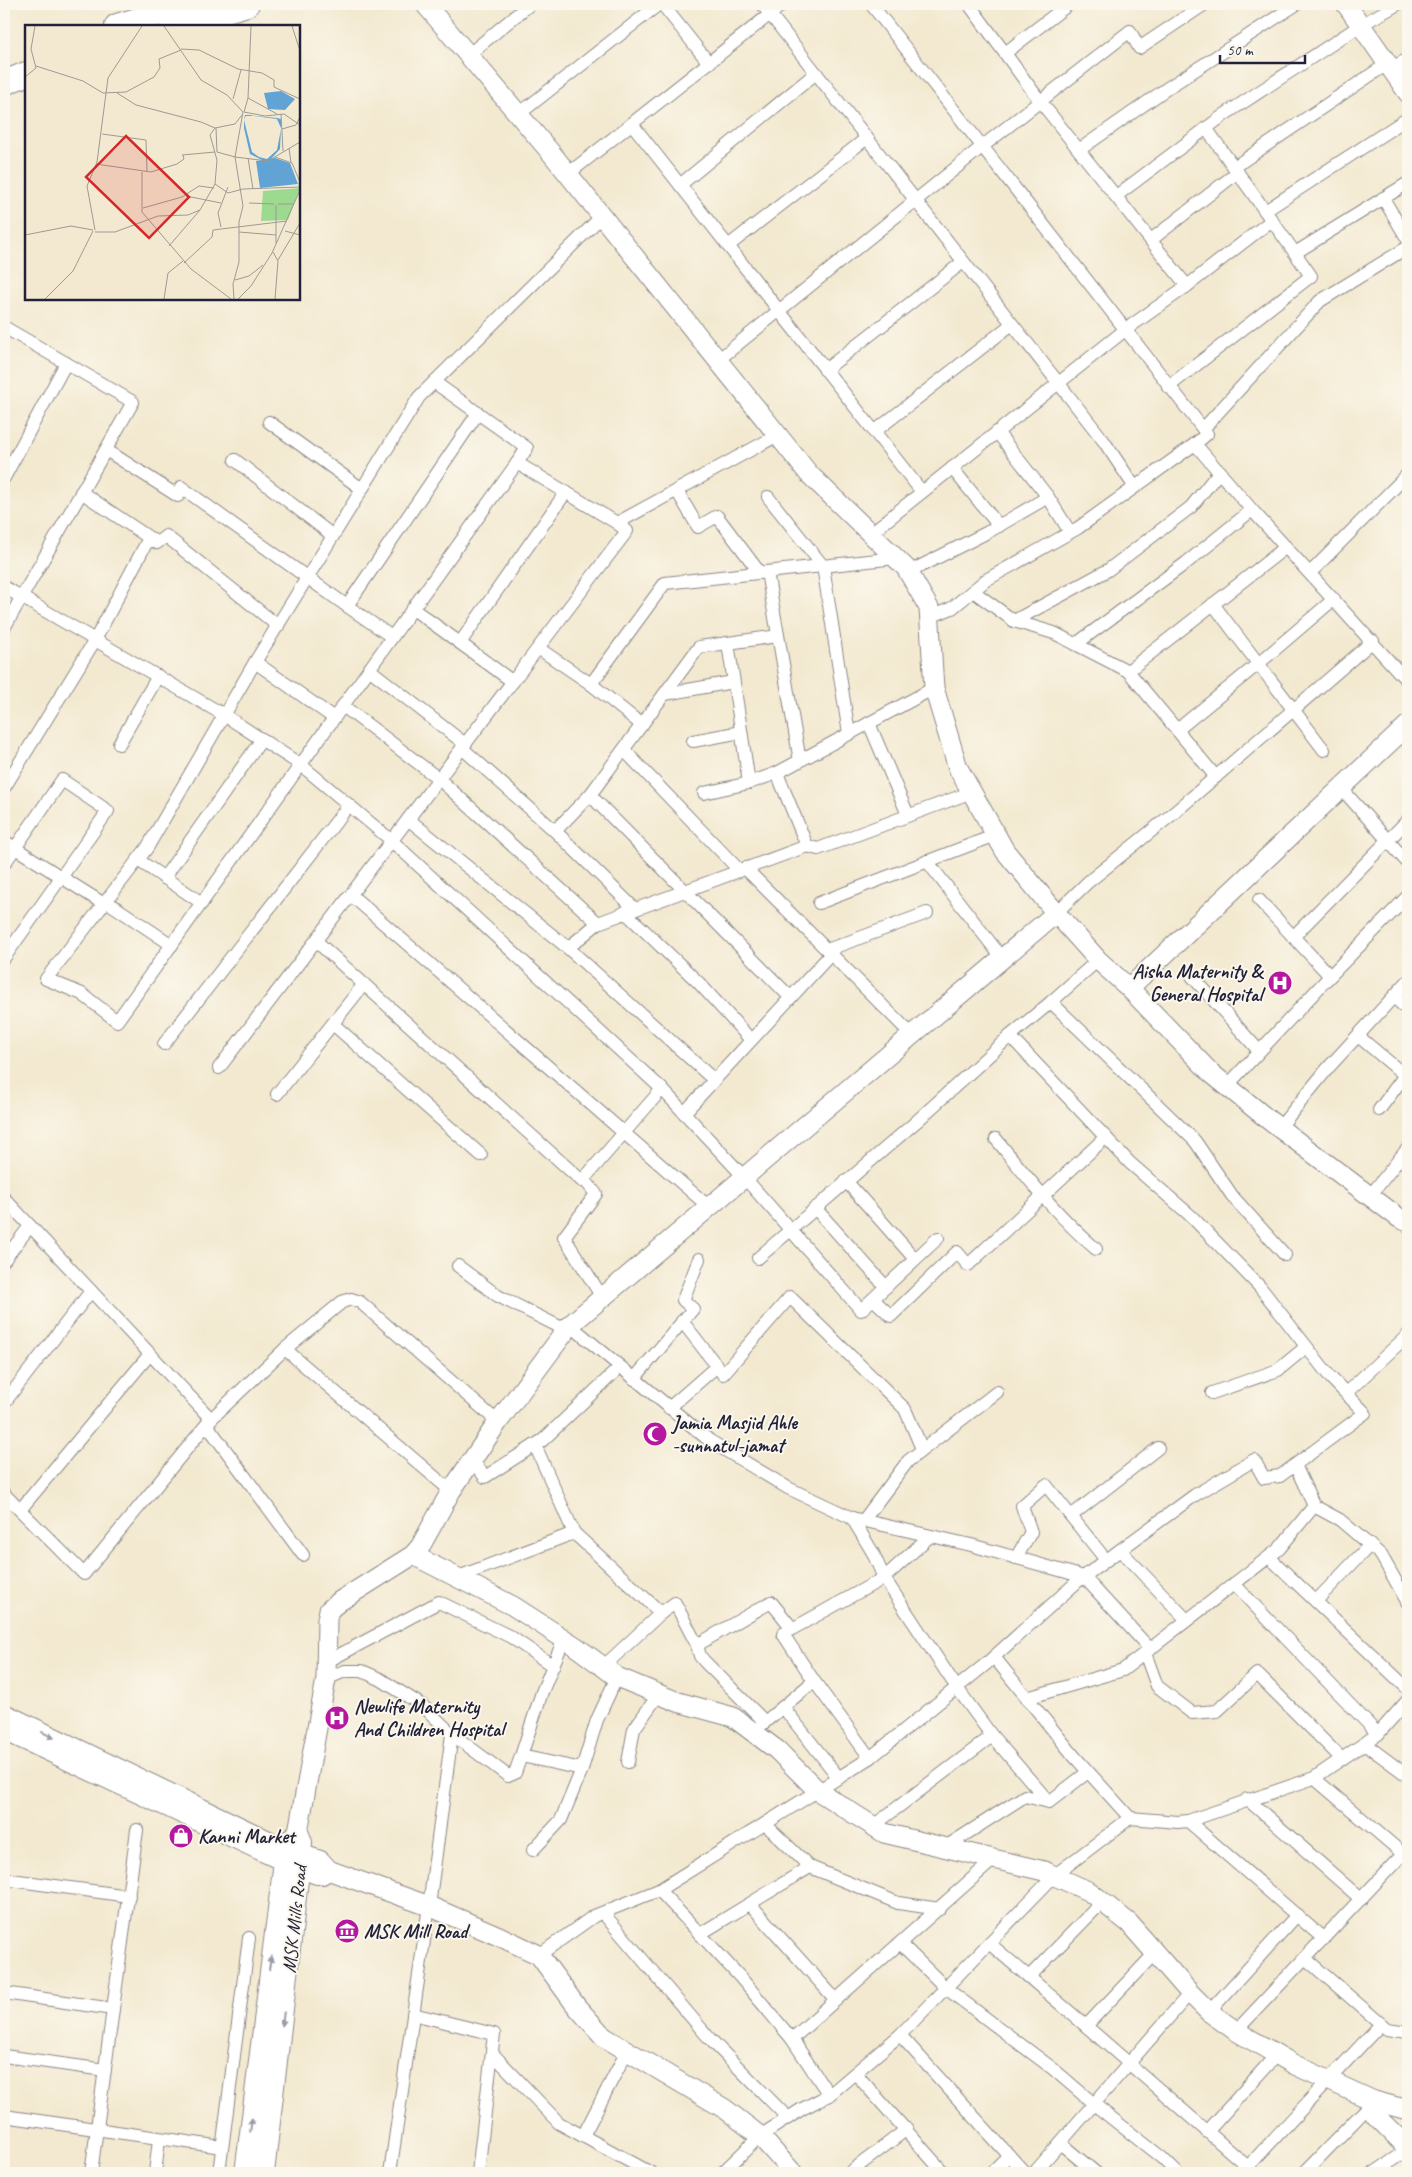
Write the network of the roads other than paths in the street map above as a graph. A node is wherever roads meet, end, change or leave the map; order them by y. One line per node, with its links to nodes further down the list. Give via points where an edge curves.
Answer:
1 (192, 4): 15 (highway)
2 (247, 4): 16 (highway)
3 (426, 4): 19 (street)
4 (530, 4): 19 (street)
5 (660, 4): 22 (street); 30 (street)
6 (783, 4): 14 (street)
7 (871, 4): 35 (street)
8 (1069, 4): 18 (street)
9 (1205, 4): 29 (street, via 1139,48 1130,31)
10 (1297, 4): 36 (street)
11 (1346, 4): 17 (street)
12 (1398, 4): 17 (street)
13 (972, 5): 18 (street)
14 (766, 9): 22 (street); 25 (street)
15 (120, 25)
16 (175, 25)
17 (1361, 25): 24 (street); 33 (street)
18 (1005, 53): 29 (street)
19 (468, 54): 30 (street)
20 (25, 56): 23 (highway)
21 (1408, 59): 24 (street)
22 (709, 62): 32 (street)
23 (4, 65)
24 (1389, 67): 28 (street); 37 (street)
25 (816, 73): 34 (street); 40 (street)
26 (25, 74): 27 (highway)
27 (4, 83)
28 (1408, 93)
29 (1040, 101): 35 (street); 36 (street)
30 (519, 114): 38 (street)
31 (1408, 118): 44 (street)
32 (632, 124): 38 (street); 40 (street)
33 (1206, 128): 37 (street); 41 (street)
34 (867, 138): 43 (street); 48 (street)
35 (983, 146): 43 (street); 56 (street)
36 (1080, 150): 41 (street)
37 (1236, 170): 44 (street); 46 (street)
38 (568, 174): 45 (street)
39 (1408, 182): 42 (street)
40 (680, 185): 48 (street)
41 (1116, 196): 46 (street)
42 (1383, 198): 47 (street); 50 (street)
43 (916, 201): 51 (street); 53 (street)
44 (1268, 215): 50 (street); 52 (street)
45 (602, 216): 57 (street); 60 (street)
46 (1151, 240): 52 (street)
47 (1408, 240)
48 (728, 246): 53 (street)
49 (1408, 247): 65 (street, via 1320,301)
50 (1295, 253): 62 (street, via 1311,276)
51 (963, 262): 54 (street); 59 (street)
52 (1186, 286): 56 (street)
53 (778, 310): 57 (street); 59 (street)
54 (1012, 324): 61 (street); 66 (street)
55 (4, 327): 58 (street)
56 (1125, 330): 61 (street); 62 (street)
57 (718, 360): 68 (street)
58 (66, 363): 70 (street, via 133,402); 76 (street)
59 (825, 370): 66 (street)
60 (434, 382): 63 (street); 78 (street, via 419,397)
61 (1058, 383): 67 (street); 77 (street)
62 (1168, 386): 65 (street)
63 (478, 413): 72 (street, via 527,448); 104 (street)
64 (269, 422): 78 (street)
65 (1202, 429): 69 (street, via 1207,434)
66 (874, 432): 82 (street)
67 (997, 432): 73 (street); 83 (street)
68 (778, 436): 79 (street); 89 (street, via 809,474)
69 (1195, 444): 74 (street); 77 (street)
70 (106, 450): 80 (street); 98 (street, via 178,496 181,487)
71 (235, 460): 90 (street)
72 (517, 462): 81 (street); 105 (street)
73 (952, 468): 82 (street); 87 (street)
74 (1220, 472): 85 (street); 107 (street, via 1192,507 1108,570)
75 (1408, 474): 97 (street)
76 (4, 478)
77 (1134, 486): 88 (street)
78 (362, 489): 90 (street)
79 (677, 491): 86 (street); 95 (street, via 698,527 717,516)
80 (82, 492): 91 (street); 101 (street)
81 (566, 492): 86 (street); 114 (street)
82 (922, 492): 89 (street)
83 (1048, 497): 87 (street); 88 (street)
84 (768, 498): 94 (street)
85 (1252, 510): 92 (street); 116 (street)
86 (617, 524): 117 (street, via 627,531)
87 (999, 526): 96 (street)
88 (1070, 532): 100 (street)
89 (871, 533): 93 (street)
90 (333, 536): 98 (street)
91 (149, 538): 108 (street, via 157,543 166,536); 112 (street)
92 (1286, 547): 97 (street); 103 (street)
93 (896, 558): 94 (street); 96 (street)
94 (823, 566): 95 (street); 138 (street)
95 (763, 572): 110 (street); 126 (street, via 665,583)
96 (909, 572): 106 (street, via 929,608)
97 (1310, 573): 102 (street)
98 (308, 578): 104 (street); 108 (street)
99 (4, 587): 101 (street)
100 (972, 591): 106 (street, via 952,608); 107 (street)
101 (21, 598): 109 (street); 112 (street)
102 (1334, 599): 113 (street); 119 (street)
103 (1213, 604): 119 (street); 121 (street)
104 (347, 606): 111 (street)
105 (412, 609): 111 (street); 114 (street)
106 (930, 617): 127 (street)
107 (1014, 621): 116 (street, via 1054,633)
108 (278, 626): 118 (street)
109 (4, 628)
110 (778, 636): 115 (street); 145 (street)
111 (392, 637): 120 (street)
112 (95, 640): 122 (street); 151 (street)
113 (1373, 641): 125 (street); 130 (street)
114 (460, 643): 123 (street)
115 (728, 643): 124 (street); 128 (street, via 700,647)
116 (1076, 644): 121 (street)
117 (538, 648): 123 (street); 126 (street)
118 (256, 662): 131 (street); 132 (street)
119 (1258, 664): 130 (street); 136 (street)
120 (370, 669): 129 (street); 142 (street)
121 (1128, 671): 136 (street)
122 (158, 676): 131 (street); 141 (street)
123 (513, 682): 142 (street)
124 (734, 682): 128 (street); 137 (street)
125 (1408, 682)
126 (591, 684): 134 (street)
127 (934, 688): 133 (street); 153 (street, via 958,768)
128 (665, 694): 134 (street)
129 (343, 706): 132 (street); 149 (street)
130 (1293, 710): 144 (street); 148 (street)
131 (224, 715): 139 (street); 166 (street)
132 (334, 718): 146 (street)
133 (869, 723): 138 (street); 157 (street)
134 (642, 725): 143 (street)
135 (1408, 725): 152 (street)
136 (1178, 730): 148 (street)
137 (741, 732): 140 (street); 150 (street)
138 (849, 734): 145 (street)
139 (262, 739): 146 (street); 172 (street)
140 (693, 741)
141 (119, 744)
142 (464, 746): 149 (street); 160 (street)
143 (624, 750): 155 (street); 170 (street)
144 (1324, 750)
145 (800, 761): 147 (street)
146 (301, 765): 156 (street); 178 (street)
147 (777, 773): 150 (street); 165 (street)
148 (1216, 777): 182 (street, via 1088,882)
149 (439, 779): 158 (street); 183 (street)
150 (748, 783): 154 (street)
151 (4, 788)
152 (1342, 788): 162 (street); 196 (street)
153 (972, 792): 157 (street); 161 (street)
154 (704, 793)
155 (590, 795): 160 (street); 173 (street)
156 (349, 805): 163 (street); 206 (street)
157 (908, 815): 165 (street, via 818,849)
158 (408, 819): 163 (street); 187 (street)
159 (1408, 820): 162 (street)
160 (555, 831): 180 (street)
161 (996, 835): 167 (street); 182 (street)
162 (1387, 840): 168 (street); 184 (street)
163 (392, 841): 174 (street); 212 (street)
164 (9, 844): 169 (street); 171 (street); 171 (street, via 62,780 108,811)
165 (807, 846): 170 (street)
166 (138, 860): 172 (street); 177 (street)
167 (927, 861): 179 (street); 190 (street)
168 (1408, 862)
169 (4, 864)
170 (742, 869): 173 (street); 188 (street)
171 (61, 877): 177 (street); 189 (street)
172 (164, 878): 178 (street)
173 (683, 891): 180 (street); 197 (street)
174 (351, 895): 185 (street); 217 (street)
175 (1408, 896): 193 (street)
176 (1259, 900): 184 (street)
177 (105, 902): 186 (street); 186 (street, via 46,979 82,994 117,1021)
178 (202, 903): 186 (street)
179 (819, 903)
180 (630, 910): 183 (street); 205 (street)
181 (927, 912): 188 (street)
182 (1056, 914): 190 (street); 191 (street)
183 (598, 923): 187 (street)
184 (1293, 937): 193 (street)
185 (316, 941): 195 (street); 208 (street)
186 (172, 945)
187 (568, 948): 210 (street)
188 (829, 952): 197 (street); 202 (street)
189 (4, 958)
190 (1002, 958): 202 (street)
191 (1098, 960): 196 (street); 199 (street)
192 (1192, 976): 207 (street)
193 (1330, 976): 207 (street)
194 (1408, 981): 198 (street)
195 (364, 984): 201 (street); 223 (street, via 582,1181)
196 (1129, 988): 211 (street)
197 (790, 997): 205 (street)
198 (1394, 997): 200 (street); 204 (street)
199 (1051, 1002): 203 (street); 235 (street, via 1195,1141 1233,1197)
200 (1408, 1010)
201 (332, 1024): 213 (street); 221 (street)
202 (912, 1035): 222 (street)
203 (1010, 1036): 218 (street); 224 (street)
204 (1358, 1036): 209 (street); 216 (street)
205 (751, 1040): 210 (street)
206 (164, 1044)
207 (1259, 1051): 211 (street)
208 (220, 1068)
209 (1407, 1075): 214 (street)
210 (714, 1080): 215 (street)
211 (1227, 1086): 216 (street)
212 (662, 1088): 215 (street); 217 (street)
213 (277, 1094)
214 (1378, 1110)
215 (684, 1113): 222 (street)
216 (1280, 1127): 226 (street)
217 (624, 1133): 223 (street); 228 (street)
218 (1106, 1137): 225 (street); 248 (street, via 1130,1163 1191,1216 1260,1288)
219 (996, 1139): 225 (street)
220 (1408, 1148): 226 (street)
221 (482, 1155)
222 (744, 1177): 228 (street); 232 (street)
223 (584, 1179): 243 (street, via 596,1194 564,1236)
224 (846, 1181): 229 (street); 238 (street)
225 (1042, 1196): 234 (street); 244 (street, via 968,1265 957,1252 891,1316)
226 (1370, 1196): 230 (street)
227 (4, 1198): 231 (street)
228 (709, 1207): 243 (street)
229 (815, 1208): 232 (street); 241 (street)
230 (1408, 1222)
231 (30, 1226): 239 (street); 242 (street)
232 (790, 1229): 236 (street); 244 (street, via 861,1310)
233 (938, 1238): 238 (street)
234 (1096, 1249)
235 (1286, 1255)
236 (758, 1258)
237 (699, 1259): 245 (street, via 682,1300 693,1309)
238 (915, 1259): 241 (street)
239 (4, 1260)
240 (458, 1266): 246 (street, via 498,1296)
241 (886, 1287): 244 (street)
242 (91, 1291): 250 (street); 257 (street)
243 (602, 1297): 246 (street)
244 (873, 1299)
245 (682, 1321): 251 (street); 253 (street)
246 (568, 1327): 252 (street); 260 (street)
247 (1408, 1335): 256 (street)
248 (1306, 1347): 255 (street, via 1278,1370); 256 (street)
249 (285, 1349): 259 (street); 260 (street, via 342,1302 351,1299 360,1302); 266 (street)
250 (150, 1354): 259 (street); 269 (street)
251 (717, 1366): 258 (street); 263 (street, via 723,1374 790,1297 905,1410)
252 (620, 1368): 253 (street); 261 (street)
253 (634, 1379): 258 (street)
254 (997, 1392): 263 (street)
255 (1212, 1393)
256 (1346, 1393): 265 (street, via 1365,1413)
257 (4, 1403)
258 (669, 1408): 271 (street, via 718,1446 788,1488)
259 (209, 1422): 269 (street, via 84,1574); 276 (street)
260 (498, 1422): 264 (street)
261 (536, 1445): 264 (street, via 485,1477); 272 (street)
262 (1158, 1448): 270 (street)
263 (922, 1449): 271 (street, via 908,1460)
264 (472, 1460): 266 (street)
265 (1295, 1465): 268 (street); 275 (street, via 1280,1476 1264,1478 1254,1460 1196,1495)
266 (451, 1491): 277 (street)
267 (4, 1494): 269 (street)
268 (1314, 1506): 274 (street, via 1340,1520); 278 (street)
269 (20, 1510)
270 (1071, 1516): 279 (street, via 1046,1485 1022,1506 1031,1532); 280 (street)
271 (858, 1520): 273 (street); 283 (street)
272 (574, 1533): 281 (street); 287 (street)
273 (930, 1536): 279 (street); 283 (street)
274 (1370, 1545): 285 (street); 286 (street, via 1382,1555)
275 (1120, 1550): 280 (street); 288 (street)
276 (302, 1555)
277 (413, 1555): 281 (street); 295 (street, via 329,1610)
278 (1269, 1557): 284 (street); 285 (street)
279 (1016, 1558): 282 (street)
280 (1106, 1560): 282 (street)
281 (458, 1577): 290 (street, via 513,1606)
282 (1084, 1577): 292 (street); 293 (street)
283 (884, 1578): 289 (street); 298 (street)
284 (1234, 1584): 288 (street); 308 (street)
285 (1316, 1601): 299 (street)
286 (1408, 1603)
287 (661, 1613): 291 (street, via 675,1602); 296 (street)
288 (1187, 1620): 292 (street)
289 (792, 1628): 291 (street, via 771,1602); 297 (street, via 782,1634)
290 (564, 1639): 294 (street); 296 (street)
291 (697, 1645): 305 (street, via 700,1656)
292 (1148, 1651): 301 (street, via 1123,1670); 313 (street, via 1156,1686 1192,1713 1217,1711 1257,1674)
293 (994, 1657): 298 (street); 301 (street)
294 (553, 1666): 295 (street, via 510,1638 439,1602); 311 (street)
295 (326, 1671): 307 (street, via 362,1671 371,1675 423,1706); 328 (street)
296 (610, 1672): 300 (street); 315 (street)
297 (814, 1681): 303 (street); 312 (street)
298 (957, 1688): 309 (street); 312 (street)
299 (1408, 1689)
300 (659, 1694): 305 (street); 314 (street, via 634,1729)
301 (1027, 1698): 316 (street)
302 (1408, 1700): 308 (street)
303 (783, 1707): 305 (street); 318 (street)
304 (4, 1714): 332 (main road, one-way to 332)
305 (759, 1727): 320 (street, via 776,1750)
306 (4, 1730): 332 (main road)
307 (452, 1734): 311 (street, via 508,1776 515,1773); 343 (street)
308 (1378, 1734): 310 (street)
309 (992, 1736): 322 (street); 326 (street)
310 (1364, 1744): 313 (street); 317 (street)
311 (521, 1756): 315 (street)
312 (870, 1758): 318 (street)
313 (1342, 1759): 319 (street)
314 (628, 1762)
315 (582, 1769): 330 (street, via 561,1820)
316 (1088, 1772): 322 (street); 323 (street)
317 (1408, 1776)
318 (839, 1778): 320 (street)
319 (1314, 1778): 321 (street); 331 (street)
320 (818, 1791): 325 (street); 326 (street)
321 (1247, 1799): 324 (street); 340 (street)
322 (1050, 1802): 329 (street, via 1025,1796)
323 (1130, 1818): 324 (street); 336 (street)
324 (1188, 1821): 346 (street)
325 (765, 1824): 334 (street); 338 (street)
326 (873, 1826): 329 (street, via 884,1833)
327 (137, 1830): 339 (street)
328 (298, 1832): 332 (main road, MSK Mills Road, via 290,1838)
329 (944, 1848): 333 (street)
330 (533, 1850)
331 (1406, 1856): 340 (street)
332 (293, 1858): 335 (main road, via 320,1874); 397 (main road, MSK Mills Road, one-way to 332); 398 (main road, MSK Mills Road, one-way to 398)
333 (993, 1860): 336 (street); 344 (street)
334 (810, 1867): 342 (street); 344 (street, via 898,1903)
335 (328, 1870): 343 (street)
336 (1055, 1875): 341 (street, via 1090,1892); 350 (street)
337 (4, 1879): 339 (street)
338 (659, 1890): 345 (street); 347 (street)
339 (129, 1896): 360 (street)
340 (1361, 1899): 349 (street)
341 (1102, 1902): 352 (street, via 1130,1923); 355 (street)
342 (750, 1904): 347 (street); 359 (street)
343 (429, 1906): 353 (street); 362 (street)
344 (940, 1909): 351 (street)
345 (603, 1913): 353 (street); 382 (street, via 708,2038)
346 (1297, 1915): 349 (street); 361 (street)
347 (700, 1934): 368 (street)
348 (249, 1938): 390 (street)
349 (1324, 1939): 354 (street)
350 (989, 1942): 355 (street); 356 (street)
351 (901, 1944): 356 (street); 359 (street)
352 (1155, 1953): 358 (street); 364 (street)
353 (539, 1955): 369 (street, via 576,2007 604,2037)
354 (1306, 1959): 363 (street); 365 (street)
355 (1030, 1977): 364 (street)
356 (948, 1988): 367 (street); 379 (street)
357 (4, 1992): 360 (street)
358 (1190, 1993): 361 (street); 373 (street)
359 (836, 2000): 368 (street)
360 (114, 2009): 374 (street)
361 (1209, 2012): 365 (street)
362 (413, 2014): 370 (street, via 494,2034); 399 (street)
363 (1381, 2024): 366 (street, via 1387,2029); 376 (street)
364 (1086, 2026): 373 (street)
365 (1236, 2031): 371 (street)
366 (1408, 2032)
367 (900, 2035): 375 (street); 392 (street)
368 (792, 2039): 377 (street)
369 (627, 2051): 386 (street); 387 (street, via 725,2109)
370 (492, 2054): 386 (street, via 559,2123); 400 (street)
371 (1277, 2054): 376 (street); 385 (street)
372 (4, 2056): 374 (street)
373 (1129, 2064): 379 (street); 385 (street)
374 (105, 2070): 383 (street)
375 (856, 2074): 377 (street); 384 (street)
376 (1328, 2079): 378 (street); 393 (street)
377 (829, 2095): 382 (street)
378 (1374, 2101): 380 (street); 391 (street, via 1374,2115); 411 (street)
379 (1094, 2104): 389 (street); 410 (street)
380 (1408, 2110)
381 (4, 2116): 383 (street)
382 (788, 2118): 387 (street)
383 (97, 2130): 388 (street); 394 (street)
384 (907, 2130): 404 (street); 405 (street)
385 (1208, 2132): 393 (street)
386 (583, 2136): 401 (street)
387 (760, 2136): 402 (street); 403 (street)
388 (159, 2138): 390 (street); 395 (street)
389 (1060, 2143): 408 (street); 409 (street)
390 (222, 2147): 396 (street)
391 (1408, 2149): 412 (street)
392 (1009, 2155): 406 (street); 407 (street)
393 (1248, 2171)
394 (91, 2173)
395 (155, 2173)
396 (219, 2173)
397 (245, 2173)
398 (264, 2173)
399 (390, 2173)
400 (478, 2173)
401 (651, 2173)
402 (722, 2173)
403 (793, 2173)
404 (849, 2173)
405 (944, 2173)
406 (991, 2173)
407 (1025, 2173)
408 (1034, 2173)
409 (1096, 2173)
410 (1177, 2173)
411 (1304, 2173)
412 (1374, 2173)

